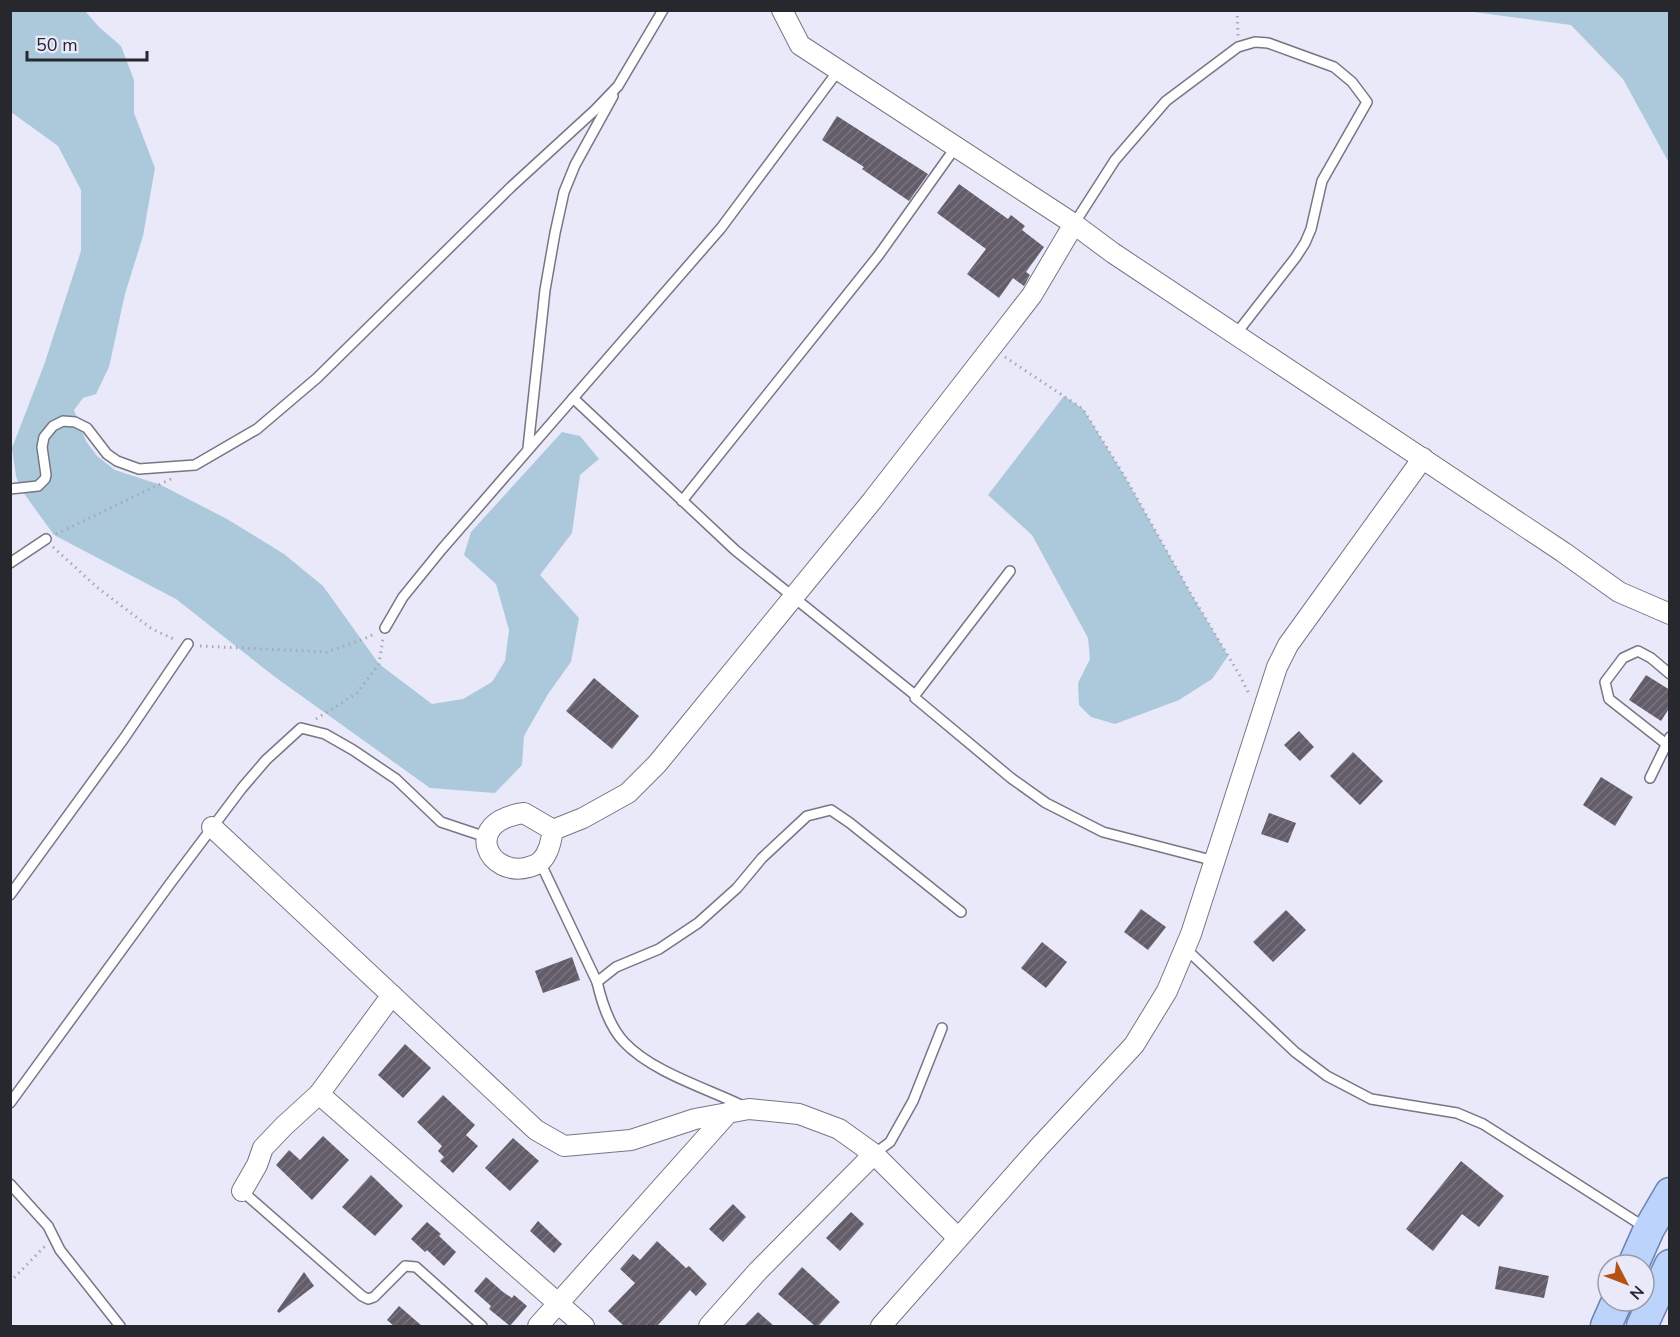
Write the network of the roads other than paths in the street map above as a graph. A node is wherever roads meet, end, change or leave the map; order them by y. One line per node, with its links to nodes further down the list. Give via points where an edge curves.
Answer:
1 (663, 10): 4 (lane)
2 (782, 10): 3 (street, via 800,45)
3 (838, 71): 5 (street); 8 (lane, via 721,228)
4 (618, 86): 9 (lane, via 564,192 545,290); 11 (lane, via 317,378 257,429 195,465 152,469 117,461 87,428 63,421 44,437 46,475 42,484)
5 (955, 148): 6 (street); 12 (lane, via 878,256)
6 (1074, 224): 7 (street); 7 (lane, via 1115,160 1166,101 1238,47 1268,43 1334,68 1352,82 1367,102 1325,175 1305,243); 16 (street, via 1032,295)
7 (1236, 334): 10 (street)
8 (573, 398): 9 (lane); 12 (lane)
9 (528, 449): 18 (lane, via 403,597)
10 (1423, 458): 17 (street, via 1619,592); 27 (street, via 1288,645 1260,717)
11 (10, 489)
12 (682, 501): 16 (lane, via 735,550)
13 (46, 539): 14 (lane)
14 (10, 563)
15 (1010, 571): 21 (lane)
16 (795, 597): 21 (lane); 25 (street, via 657,764 628,793)
17 (1670, 614)
18 (385, 628)
19 (188, 644): 29 (lane)
20 (1670, 674): 22 (lane, via 1638,651 1623,658 1605,681 1609,699)
21 (915, 695): 27 (lane, via 1046,803 1103,832)
22 (1667, 740): 23 (lane)
23 (1650, 778)
24 (212, 827): 26 (lane, via 266,760 301,728 326,734 353,750 396,779 441,822); 33 (street); 36 (lane)
25 (553, 830): 26 (street, via 524,813 509,815 495,824); 28 (street, via 548,851)
26 (486, 837): 28 (street, via 486,849 507,867 522,869)
27 (1215, 861): 31 (street)
28 (540, 862): 32 (lane)
29 (10, 895)
30 (961, 912): 32 (lane, via 831,810 807,816 698,923 659,949 616,967)
31 (1185, 948): 43 (lane, via 1295,1052 1327,1076 1371,1099 1457,1113 1482,1124); 44 (street, via 1167,992 1134,1045)
32 (597, 982): 37 (lane, via 612,1026 624,1042 672,1076)
33 (392, 995): 35 (street); 38 (street, via 536,1130 564,1146 631,1140 695,1119)
34 (942, 1028): 39 (lane, via 913,1101 890,1142)
35 (319, 1094): 41 (street, via 264,1148); 47 (street)
36 (10, 1103)
37 (749, 1109): 38 (street); 39 (street, via 799,1114 839,1129)
38 (728, 1113): 47 (street)
39 (874, 1154): 44 (street); 52 (street)
40 (10, 1184): 48 (lane, via 48,1226 53,1239)
41 (242, 1191): 49 (lane, via 362,1296 375,1297 405,1266 416,1268)
42 (1670, 1193): 43 (main road)
43 (1649, 1230): 45 (main road)
44 (958, 1238): 53 (street)
45 (1638, 1253)
46 (1670, 1265): 54 (main road)
47 (558, 1305): 50 (street); 51 (street)
48 (120, 1326)
49 (482, 1326)
50 (538, 1326)
51 (584, 1326)
52 (709, 1326)
53 (880, 1326)
54 (1642, 1326)

